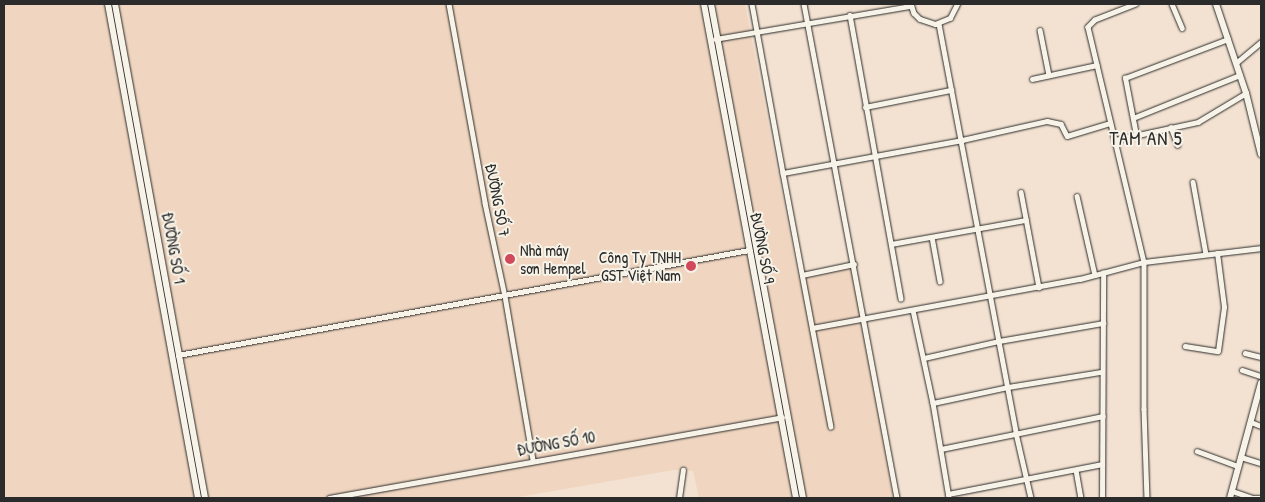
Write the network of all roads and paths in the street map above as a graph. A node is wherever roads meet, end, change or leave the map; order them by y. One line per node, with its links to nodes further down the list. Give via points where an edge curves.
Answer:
1 (108, 4): 71 (street, ĐƯỜNG SỐ 1)
2 (116, 4): 70 (street, ĐƯỜNG SỐ 1)
3 (449, 4): 60 (street, ĐƯỜNG SỐ 7)
4 (704, 4): 20 (street, ĐƯỜNG SỐ 9)
5 (711, 4): 20 (street, ĐƯỜNG SỐ 9)
6 (752, 4): 18 (street)
7 (804, 4): 14 (street)
8 (957, 4): 15 (street, via 953,15)
9 (1134, 4): 23 (street, via 1089,24)
10 (1172, 4): 16 (street)
11 (1216, 4): 19 (street)
12 (911, 5): 13 (street); 15 (street, via 923,22)
13 (850, 15): 14 (street); 29 (street)
14 (807, 23): 18 (street); 40 (street)
15 (939, 24): 27 (street)
16 (1182, 28)
17 (1040, 30): 24 (street)
18 (757, 31): 20 (street); 41 (street)
19 (1228, 38): 22 (street); 30 (street, via 1125,78)
20 (714, 40): 50 (street, ĐƯỜNG SỐ 9); 81 (street, ĐƯỜNG SỐ 9)
21 (1261, 42): 22 (street)
22 (1236, 63): 25 (street)
23 (1097, 65): 24 (street); 31 (street)
24 (1049, 75): 26 (street)
25 (1240, 75): 28 (street); 30 (street)
26 (1032, 79)
27 (952, 90): 29 (street); 35 (street)
28 (1246, 93): 32 (street, via 1205,119); 34 (street)
29 (865, 107): 39 (street)
30 (1133, 118): 33 (street)
31 (1110, 123): 35 (street, via 1066,136 1061,124 1047,121); 36 (street)
32 (1171, 128): 33 (street); 37 (street)
33 (1136, 135): 36 (street)
34 (1259, 138): 38 (street)
35 (962, 140): 39 (street); 46 (street)
36 (1115, 140): 53 (street)
37 (1178, 145)
38 (1261, 154)
39 (875, 157): 40 (street); 48 (street)
40 (834, 164): 41 (street); 54 (street)
41 (783, 173): 56 (street)
42 (1193, 182): 52 (street)
43 (1021, 192): 45 (street)
44 (1077, 196): 57 (street)
45 (1026, 220): 46 (street); 59 (street)
46 (979, 229): 47 (street); 61 (street)
47 (932, 237): 48 (street); 58 (street)
48 (891, 244): 62 (street)
49 (1261, 248): 51 (street)
50 (750, 250): 60 (street); 81 (street, ĐƯỜNG SỐ 9)
51 (1217, 253): 52 (street); 68 (street, via 1224,307 1218,351)
52 (1206, 254): 53 (street)
53 (1144, 262): 55 (street); 108 (street)
54 (854, 264): 56 (street); 64 (street)
55 (1103, 273): 57 (street); 65 (street)
56 (802, 275): 66 (street)
57 (1095, 275): 59 (street)
58 (940, 281)
59 (1039, 287): 61 (street)
60 (505, 296): 70 (street); 89 (street, ĐƯỜNG SỐ 7)
61 (990, 296): 63 (street); 67 (street)
62 (901, 298)
63 (913, 310): 64 (street); 73 (street)
64 (863, 319): 66 (street); 104 (street)
65 (1103, 323): 67 (street); 75 (street)
66 (812, 328): 84 (street)
67 (999, 342): 73 (street); 78 (street)
68 (1184, 346)
69 (1245, 353): 72 (street)
70 (180, 355): 71 (street); 99 (street, ĐƯỜNG SỐ 1)
71 (172, 356): 98 (street, ĐƯỜNG SỐ 1)
72 (1261, 357)
73 (924, 358): 79 (street)
74 (1242, 370): 76 (street)
75 (1101, 372): 78 (street); 80 (street)
76 (1261, 376)
77 (1261, 383): 82 (street)
78 (1008, 387): 79 (street); 85 (street)
79 (933, 403): 86 (street)
80 (1103, 416): 85 (street); 91 (street)
81 (785, 417): 89 (street, ĐƯỜNG SỐ 10); 102 (street, ĐƯỜNG SỐ 9); 103 (street, ĐƯỜNG SỐ 9)
82 (1251, 422): 83 (street); 88 (street)
83 (1261, 426)
84 (831, 427)
85 (1016, 433): 86 (street); 95 (street)
86 (941, 448): 97 (street)
87 (1197, 452): 92 (street)
88 (1240, 457): 90 (street); 92 (street)
89 (534, 460): 100 (street, ĐƯỜNG SỐ 10)
90 (1261, 463)
91 (1102, 464): 94 (street); 107 (street)
92 (1238, 466): 96 (street)
93 (683, 470): 101 (street)
94 (1076, 470): 95 (street); 106 (street)
95 (1026, 479): 97 (street); 105 (street)
96 (1232, 491): 109 (street); 110 (street)
97 (949, 496)
98 (198, 498)
99 (205, 498)
100 (329, 498)
101 (679, 498)
102 (796, 498)
103 (803, 498)
104 (897, 498)
105 (1031, 498)
106 (1081, 498)
107 (1102, 498)
108 (1147, 498)
109 (1230, 498)
110 (1261, 498)

